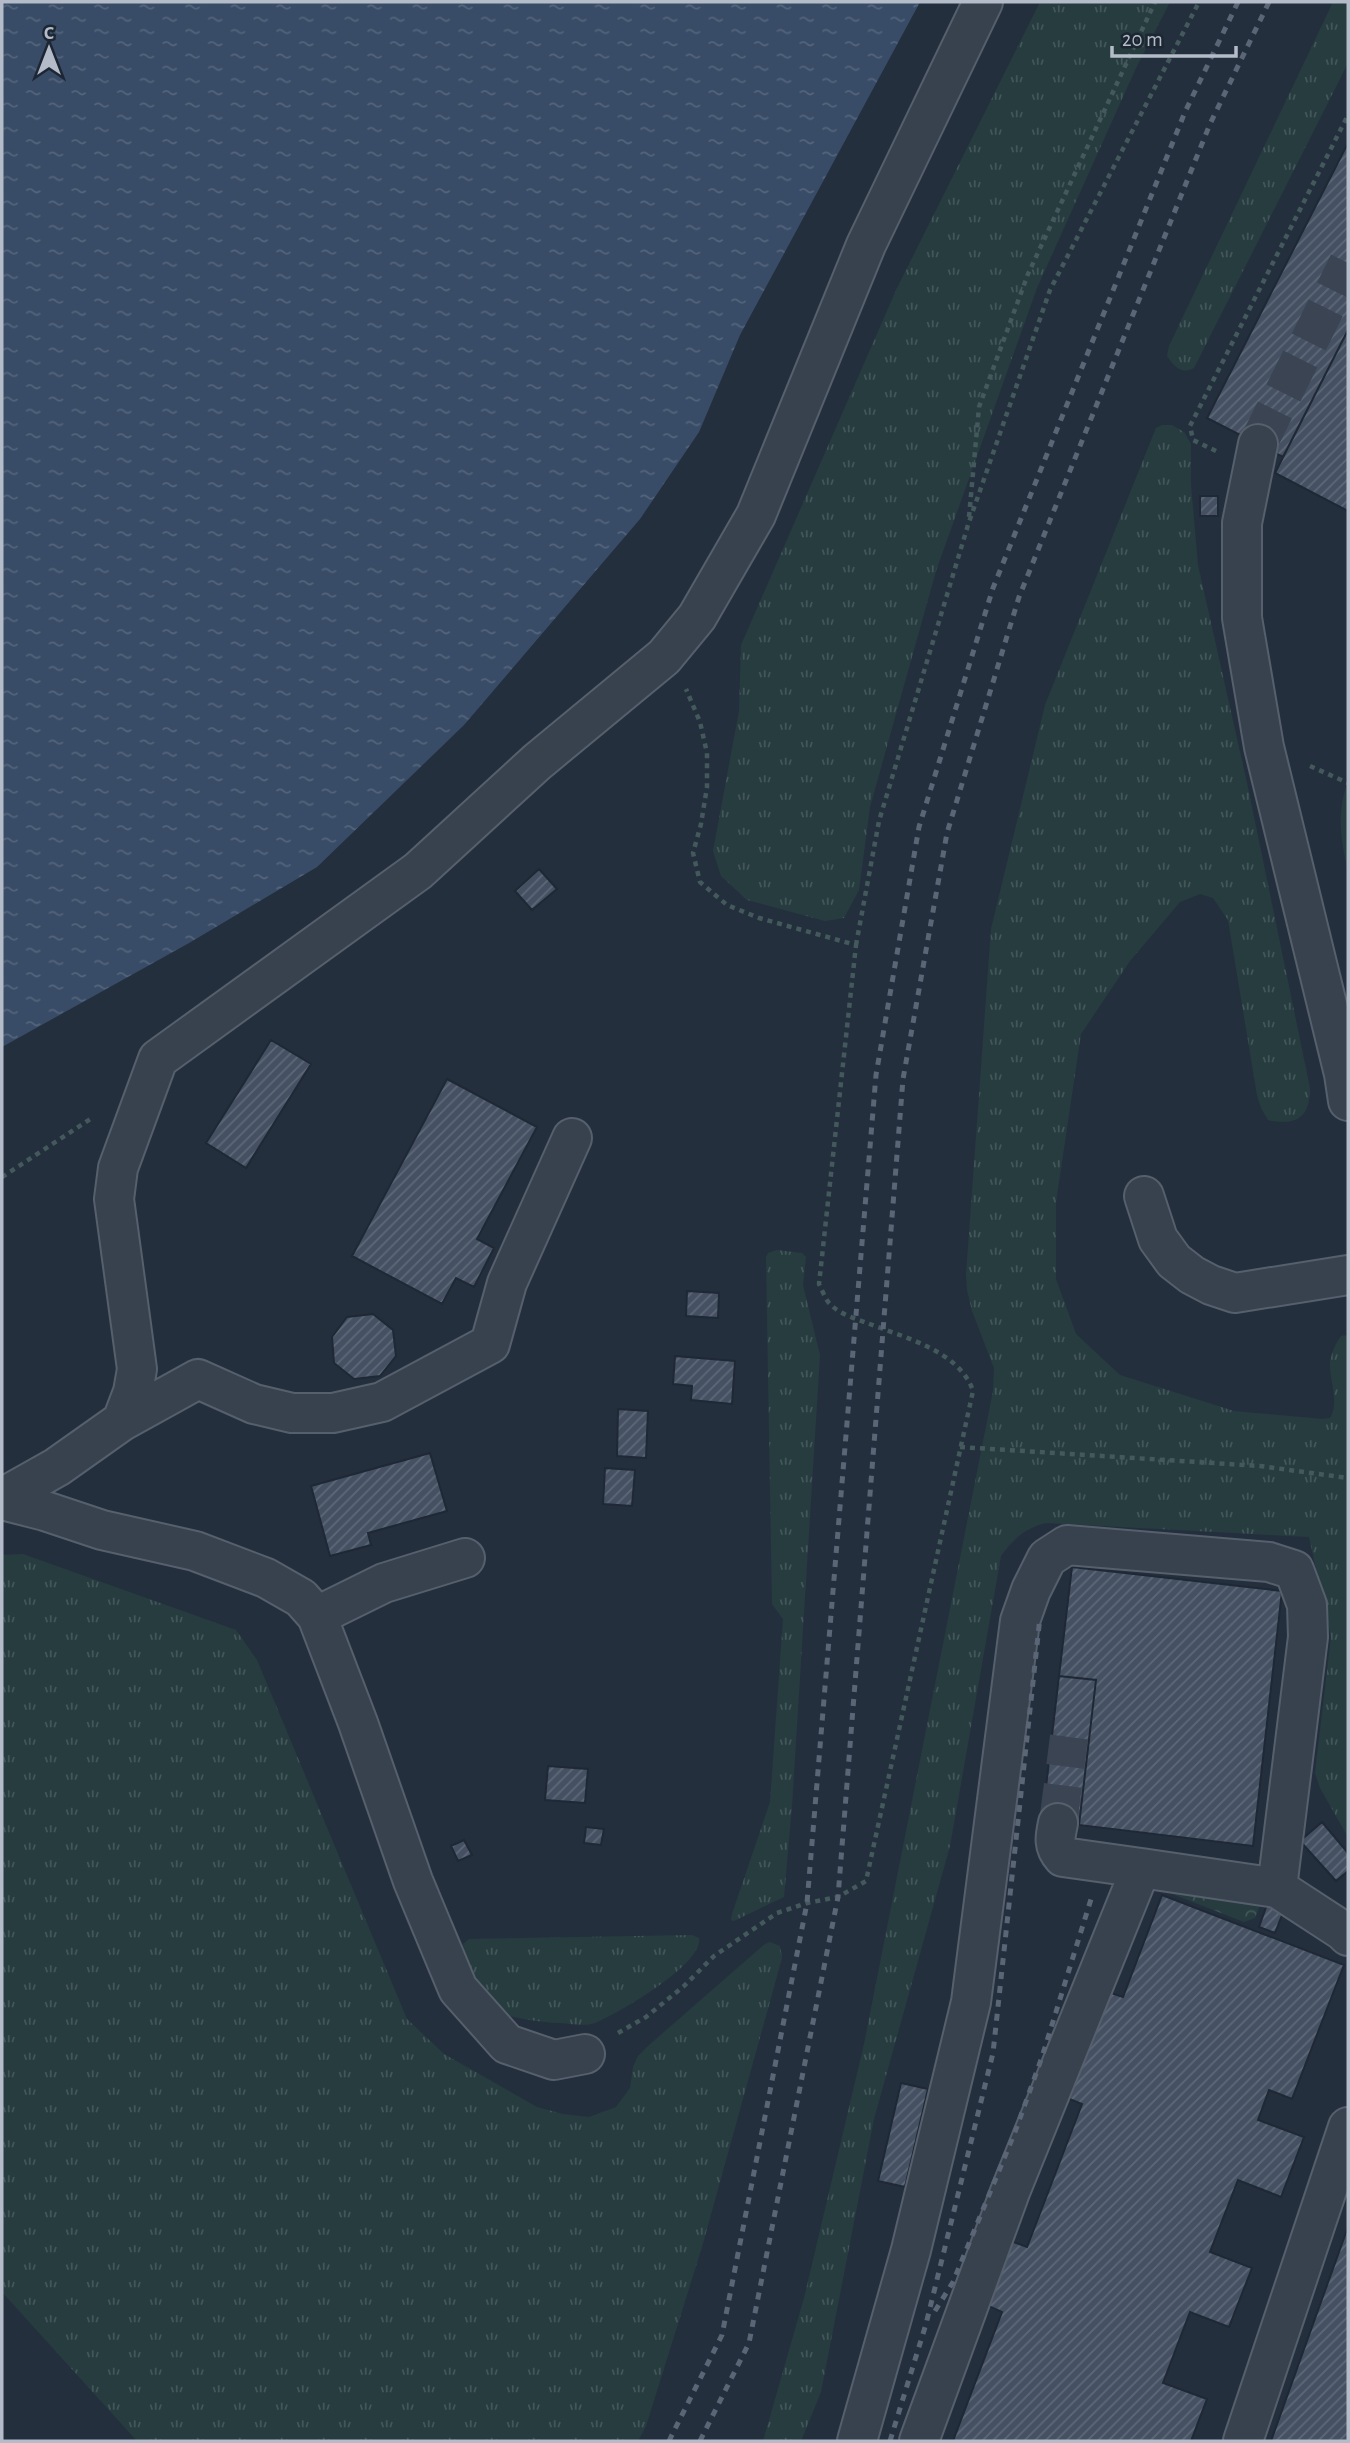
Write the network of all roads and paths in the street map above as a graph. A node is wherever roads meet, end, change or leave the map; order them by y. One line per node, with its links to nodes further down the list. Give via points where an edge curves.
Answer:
1 (983, 2): 7 (street, via 866,244 756,515 697,617)
2 (1155, 2): 6 (path, via 1028,274 979,407)
3 (1199, 2): 6 (path, via 1050,290)
4 (1348, 115): 5 (path, via 1190,426 1193,440)
5 (1255, 456): 10 (street, via 1242,523 1242,618 1264,747)
6 (968, 525): 8 (path, via 879,821)
7 (664, 657): 8 (path, via 685,685 706,753 705,799 693,853 700,882 727,905); 9 (street, via 547,754 418,871 159,1059)
8 (856, 946): 16 (path, via 819,1284 829,1303 846,1315 944,1357 968,1377 973,1391)
9 (149, 1081): 12 (path); 15 (street, via 118,1168 114,1199 137,1369)
10 (1348, 1101)
11 (572, 1138): 15 (street, via 507,1283 490,1344 382,1402 332,1413 292,1413 254,1405 198,1379)
12 (2, 1177)
13 (1144, 1196): 14 (street, via 1158,1239 1174,1261 1211,1284 1235,1293)
14 (1348, 1275)
15 (122, 1421): 18 (street)
16 (960, 1447): 17 (path, via 1260,1466); 25 (path, via 866,1881 838,1897 776,1913 714,1956 646,2017)
17 (1348, 1478)
18 (2, 1499): 20 (street, via 102,1530 195,1551 266,1578 301,1598)
19 (466, 1558): 20 (street, via 384,1583)
20 (317, 1616): 25 (street, via 413,1881 458,1989 507,2044 554,2060)
21 (1058, 1823): 22 (street, via 1055,1842 1063,1857)
22 (1141, 1868): 23 (street); 28 (street, via 1010,2192)
23 (1277, 1888): 24 (street); 27 (street, via 1308,1637 1307,1605 1294,1570 1269,1562 1067,1545 1046,1558 1020,1621 971,2002 911,2250)
24 (1348, 1937)
25 (585, 2054)
26 (1348, 2127): 29 (street)
27 (858, 2441)
28 (919, 2441)
29 (1243, 2441)

